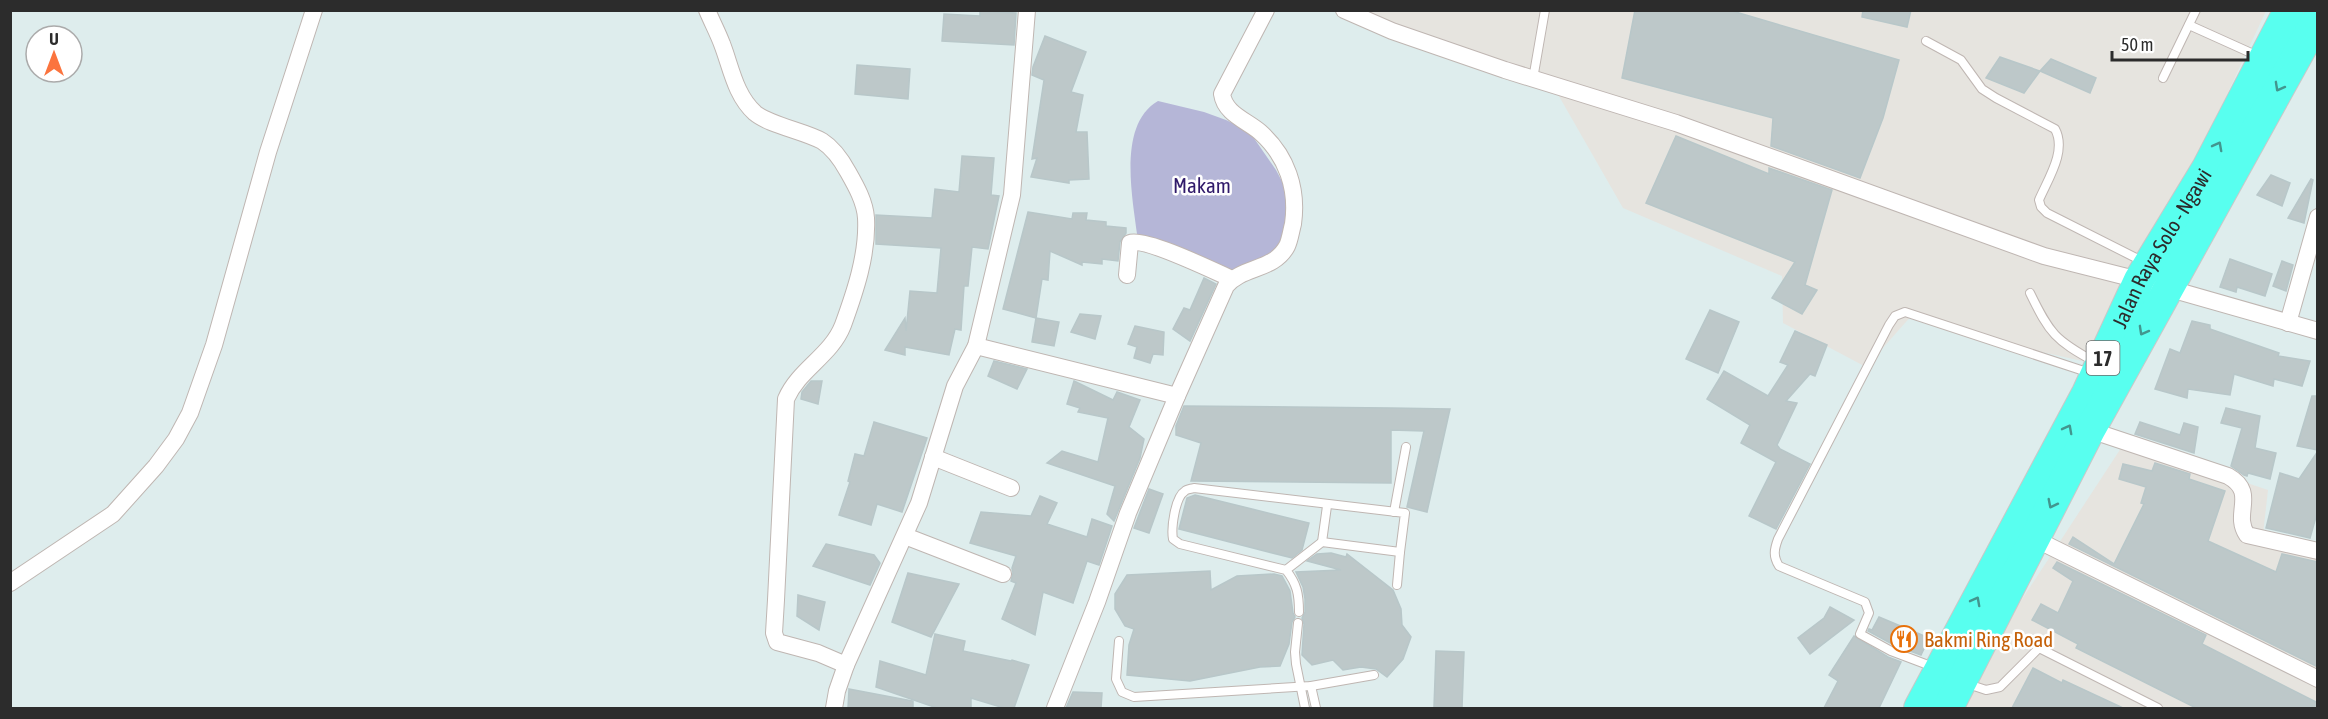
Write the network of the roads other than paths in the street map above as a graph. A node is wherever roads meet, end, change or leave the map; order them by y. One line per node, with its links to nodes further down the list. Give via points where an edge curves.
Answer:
1 (314, 10): 38 (street, via 190,413 156,466 113,514)
2 (707, 10): 43 (street, via 748,105 757,115 828,145 858,190 866,218 855,287 842,327 830,348 797,379 786,399 774,633 777,642)
3 (1027, 10): 22 (street, via 1012,195)
4 (1266, 10): 18 (street, via 1222,94 1229,110 1272,144 1294,189 1294,216 1287,247 1279,257)
5 (1344, 10): 14 (street, via 1392,31)
6 (1545, 10): 14 (lane)
7 (2196, 10): 10 (lane)
8 (2289, 10): 12 (highway, Jalan Raya Solo - Ngawi / 17)
9 (2318, 18): 17 (highway, Jalan Raya Solo - Ngawi / 17, one-way to 17)
10 (2189, 25): 12 (lane); 13 (lane)
11 (1926, 41): 17 (lane, via 1961,60 1982,89 2055,129 2059,150 2039,200 2041,207)
12 (2264, 59): 17 (highway, Jalan Raya Solo - Ngawi / 17, one-way to 12, via 2207,168)
13 (2163, 78)
14 (1533, 79): 17 (street, via 1676,123 2044,256)
15 (2318, 217): 20 (street)
16 (1127, 275): 18 (street, via 1130,243 1137,241)
17 (2159, 275): 20 (street); 23 (highway, Jalan Raya Solo - Ngawi / 17); 25 (highway, Jalan Raya Solo - Ngawi / 17, one-way to 25)
18 (1232, 279): 24 (street)
19 (2030, 293): 23 (lane, via 2057,339)
20 (2288, 323): 21 (street)
21 (2318, 331)
22 (976, 346): 24 (street); 27 (street, via 956,386)
23 (2097, 370): 45 (highway, Jalan Raya Solo - Ngawi / 17, one-way to 23); 45 (lane, via 1913,314 1899,314 1889,325 1778,539 1774,559 1779,566 1865,602 1869,613 1860,634)
24 (1176, 396): 50 (street)
25 (2090, 430): 32 (highway, Jalan Raya Solo - Ngawi / 17, one-way to 32); 34 (street, via 2228,476 2242,488 2241,520 2247,535)
26 (1406, 447): 30 (lane)
27 (933, 457): 28 (street); 31 (street)
28 (1011, 488)
29 (1327, 506): 30 (lane); 33 (lane); 36 (lane, via 1194,488 1184,491 1178,499 1171,530 1173,539 1180,544)
30 (1394, 512): 35 (lane, via 1405,513)
31 (905, 536): 37 (street); 43 (street)
32 (2035, 538): 45 (highway, Jalan Raya Solo - Ngawi / 17); 46 (street)
33 (1322, 542): 35 (lane); 36 (lane)
34 (2318, 551)
35 (1400, 552): 39 (lane)
36 (1286, 570): 40 (lane, via 1299,594)
37 (1003, 574)
38 (10, 583)
39 (1397, 585)
40 (1299, 612)
41 (1298, 623): 47 (lane, via 1295,652)
42 (1119, 641): 47 (lane, via 1116,679 1122,692 1134,697)
43 (846, 665): 49 (street)
44 (1374, 675): 48 (lane)
45 (1951, 676): 53 (highway, Jalan Raya Solo - Ngawi / 17); 54 (highway, Jalan Raya Solo - Ngawi / 17); 55 (lane, via 1986,690 2000,687 2038,648)
46 (2318, 679)
47 (1300, 686): 48 (lane); 51 (lane)
48 (1311, 686): 52 (lane)
49 (834, 708)
50 (1055, 708)
51 (1305, 708)
52 (1316, 708)
53 (1919, 708)
54 (1948, 708)
55 (2158, 708)

